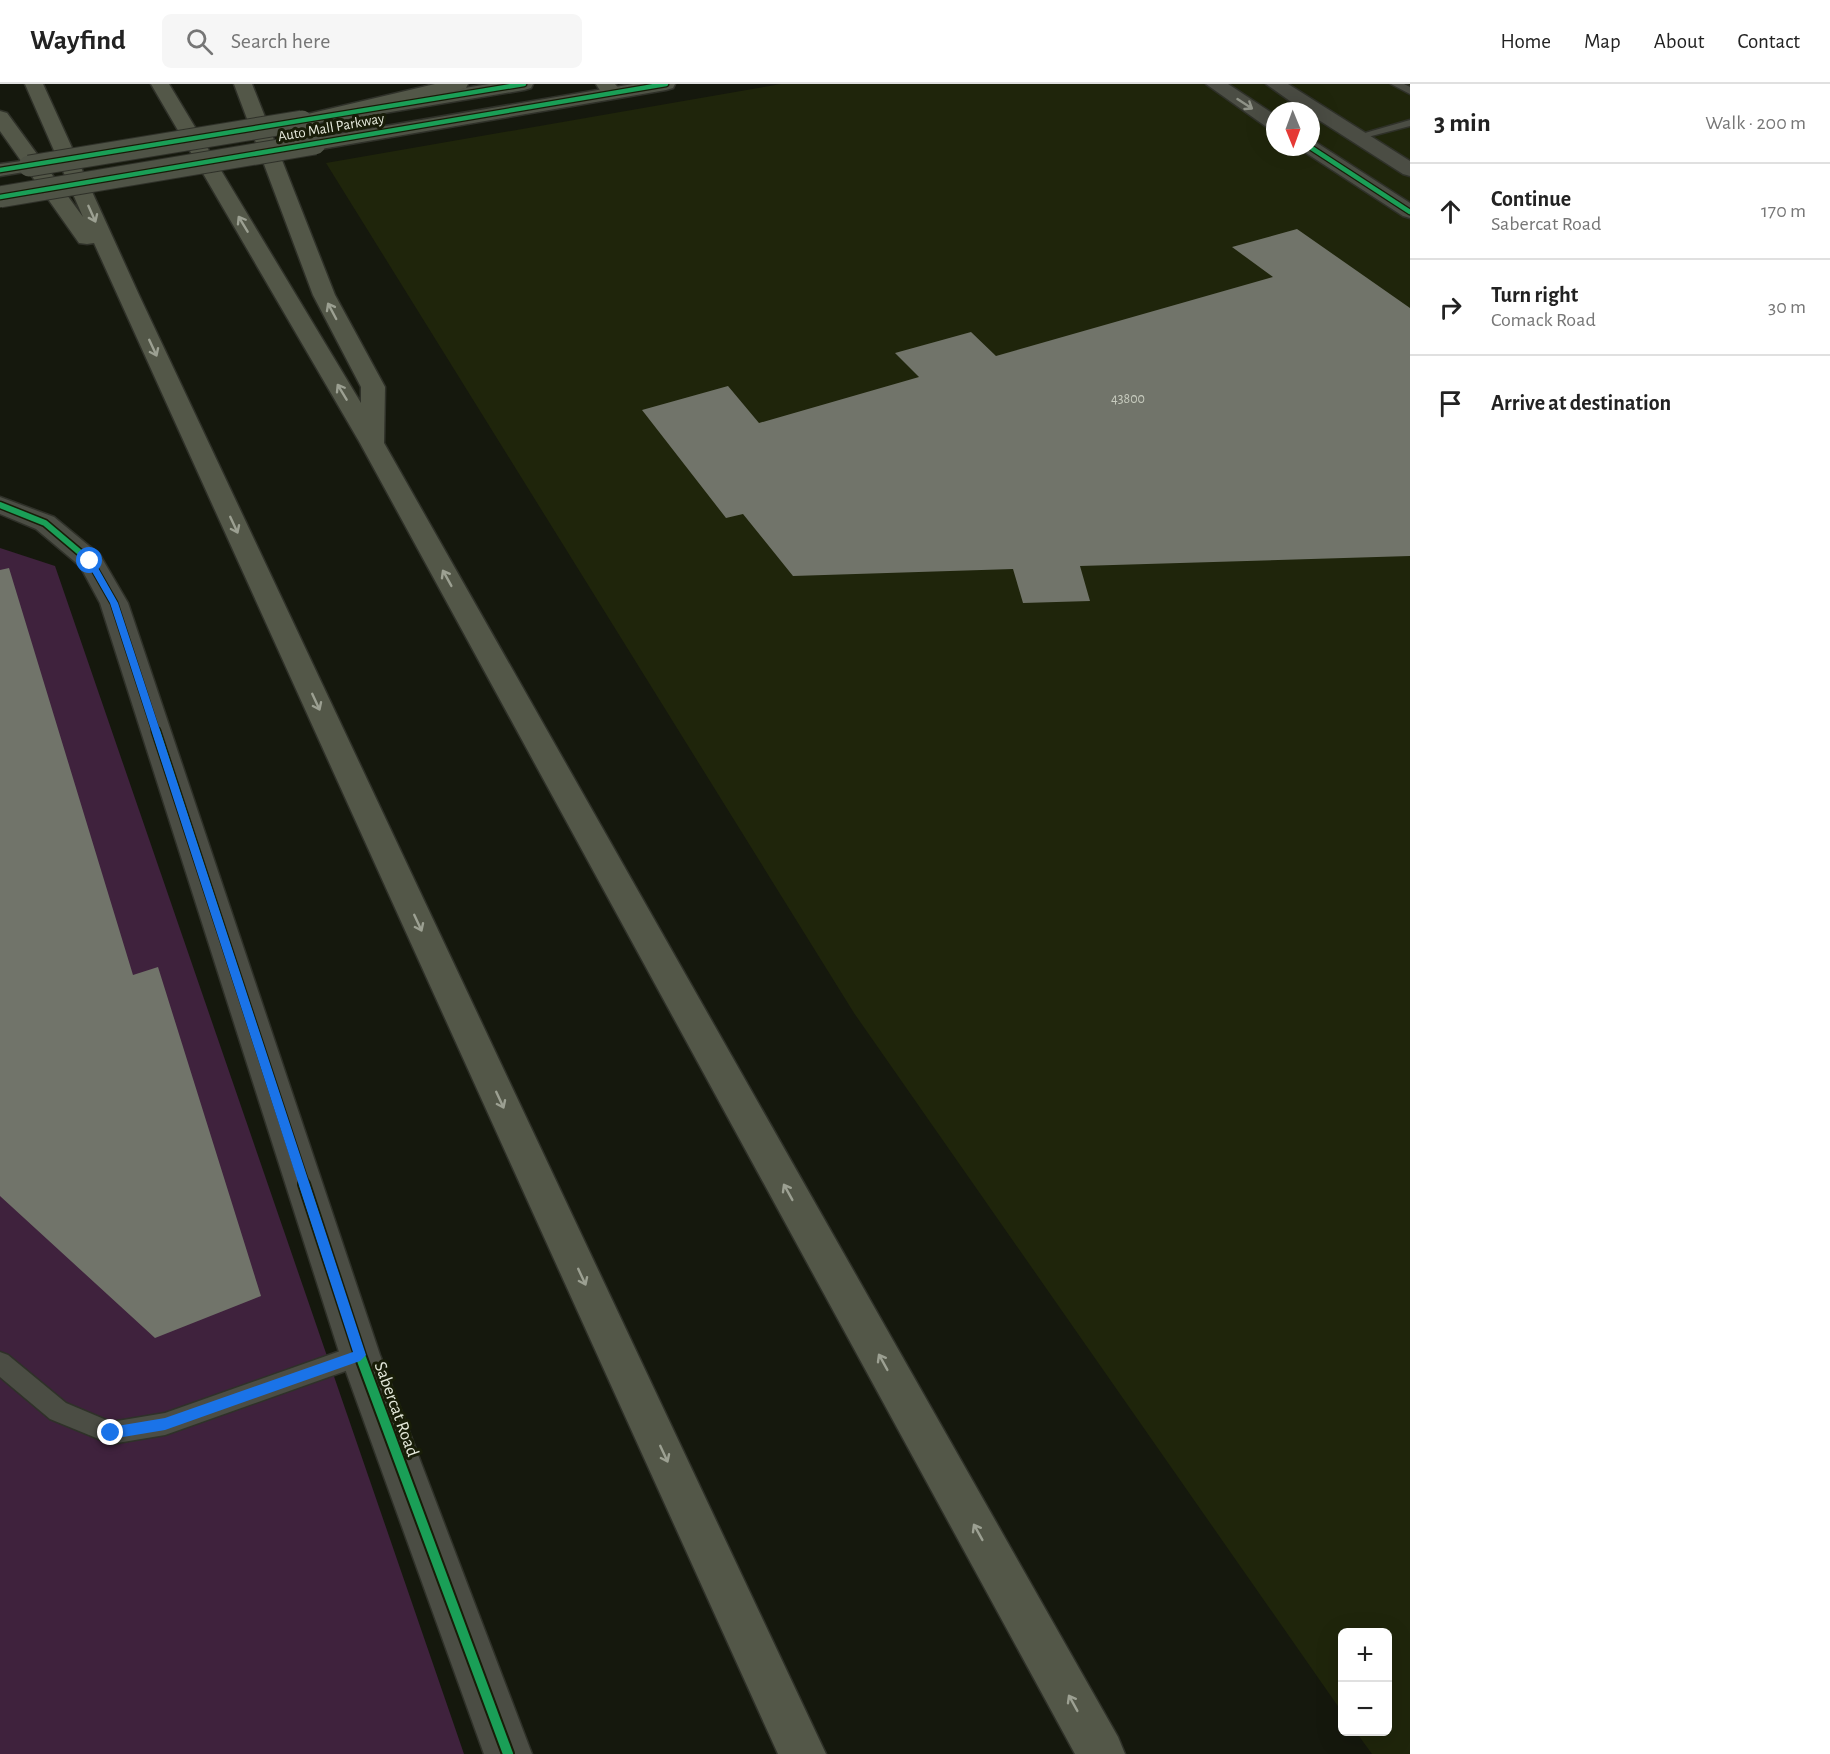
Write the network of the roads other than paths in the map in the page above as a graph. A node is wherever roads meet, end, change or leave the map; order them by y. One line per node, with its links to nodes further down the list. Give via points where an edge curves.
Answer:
1 (34, 84): 22 (highway, one-way to 22)
2 (160, 84): 23 (highway, one-way to 2)
3 (243, 84): 23 (highway, one-way to 3, via 373,387 324,295)
4 (459, 84): 14 (highway)
5 (524, 84): 14 (main road, Auto Mall Parkway)
6 (665, 84): 10 (main road, Auto Mall Parkway)
7 (1215, 84): 13 (street, one-way to 13)
8 (1275, 84): 16 (street)
9 (1396, 84): 11 (lane)
10 (609, 89): 20 (main road, Auto Mall Parkway, bridge)
11 (1410, 91)
12 (0, 117): 22 (highway)
13 (1266, 118)
14 (302, 121): 18 (main road, Auto Mall Parkway, bridge)
15 (1410, 123): 16 (lane)
16 (1356, 136): 19 (street)
17 (1320, 154): 21 (street)
18 (0, 170)
19 (1410, 171)
20 (0, 197)
21 (1410, 212)
22 (128, 295): 28 (highway, one-way to 28)
23 (372, 443): 29 (highway, one-way to 23)
24 (0, 505): 25 (street, Sabercat Road, via 45,523 90,561 114,603)
25 (360, 1355): 26 (lane, via 165,1424 111,1433 58,1411); 27 (street, Sabercat Road)
26 (0, 1363)
27 (508, 1754)
28 (802, 1754)
29 (1101, 1754)

